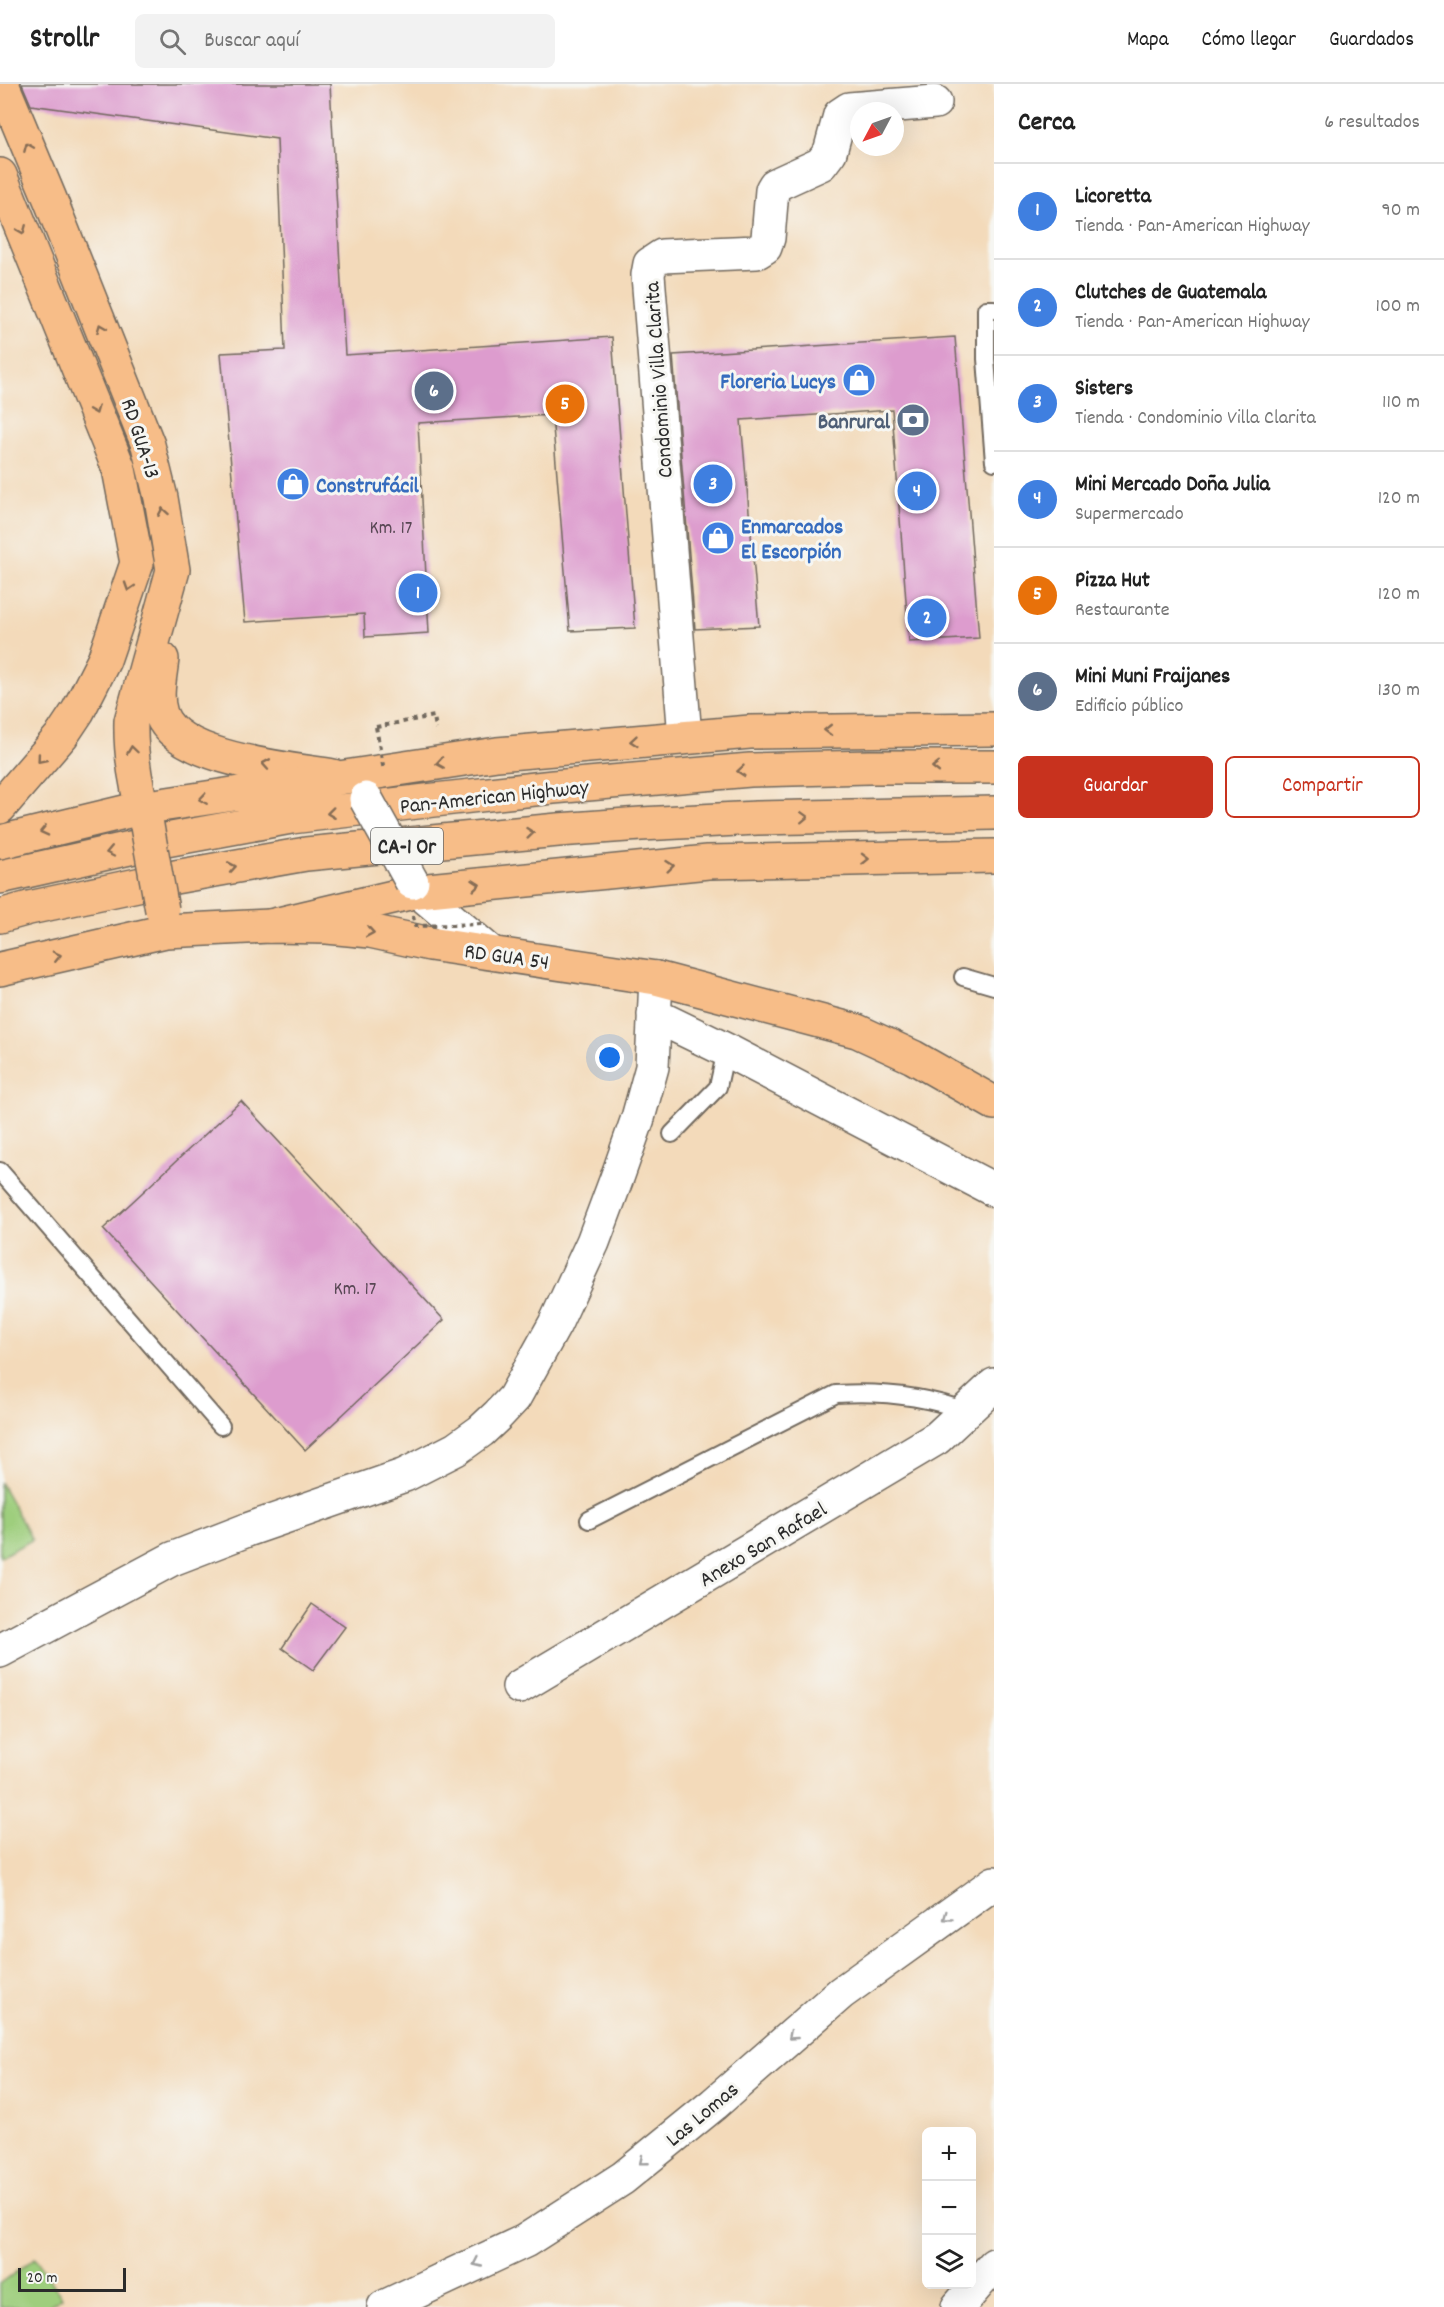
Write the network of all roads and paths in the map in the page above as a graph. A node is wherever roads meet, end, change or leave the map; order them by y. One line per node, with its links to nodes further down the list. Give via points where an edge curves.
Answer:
1 (2, 84): 6 (main road, RD GUA-13, one-way to 1, via 148,445)
2 (935, 102): 10 (street, Condominio Villa Clarita, via 849,109 840,115 830,152 822,164 775,185 768,238 765,247 757,252 662,256 650,264)
3 (0, 175): 13 (main road, RD GUA-13, one-way to 13, via 119,469 137,563 105,660 78,711)
4 (994, 309): 5 (lane, via 986,309)
5 (994, 462)
6 (173, 570): 12 (main road, one-way to 6, via 226,757 184,741 167,726 158,690); 15 (main road, RD GUA-13, one-way to 6, via 130,744 130,721)
7 (434, 716): 8 (path)
8 (376, 727)
9 (994, 729): 10 (main road, one-way to 10, via 817,730)
10 (685, 736): 12 (main road, one-way to 12, via 497,754)
11 (994, 766): 18 (main road, Pan-American Highway / CA-1 Or, one-way to 18, via 750,770 553,787 280,819)
12 (354, 785): 15 (main road, one-way to 15); 19 (street, bridge)
13 (0, 807)
14 (994, 813): 20 (main road, Pan-American Highway / CA-1 Or, one-way to 14, via 175,877 306,854 641,824)
15 (144, 817): 16 (main road, one-way to 16); 21 (main road, RD GUA-13, bridge)
16 (0, 842)
17 (994, 856): 19 (main road, one-way to 17, via 708,862)
18 (0, 877)
19 (415, 887): 22 (main road); 24 (street)
20 (0, 916)
21 (164, 921): 22 (main road, RD GUA 54); 25 (main road, RD GUA 54, one-way to 21)
22 (270, 926): 24 (main road, RD GUA 54, one-way to 24, via 370,931 429,944)
23 (415, 926): 24 (path, bridge)
24 (487, 938): 27 (main road, RD GUA 54)
25 (0, 969)
26 (963, 977): 28 (lane)
27 (656, 978): 29 (street); 31 (main road, RD GUA 54, via 857,1031 913,1057)
28 (994, 986)
29 (654, 1015): 30 (street); 39 (street, via 652,1067 638,1118 593,1242 555,1324 514,1398 482,1431 456,1449 386,1483 172,1559)
30 (726, 1050): 32 (lane, via 718,1087); 34 (street)
31 (994, 1103)
32 (672, 1134)
33 (0, 1171): 37 (lane)
34 (994, 1190)
35 (994, 1385): 36 (street, Anexo San Rafael)
36 (966, 1411): 38 (lane, via 937,1401 867,1392 836,1394); 40 (street, Anexo San Rafael, via 937,1438)
37 (221, 1426)
38 (589, 1520)
39 (0, 1651)
40 (519, 1687)
41 (994, 1883): 43 (street, Las Lomas, one-way to 43, via 841,1993 623,2178 525,2241)
42 (994, 2265): 44 (street)
43 (384, 2307)
44 (957, 2307)

